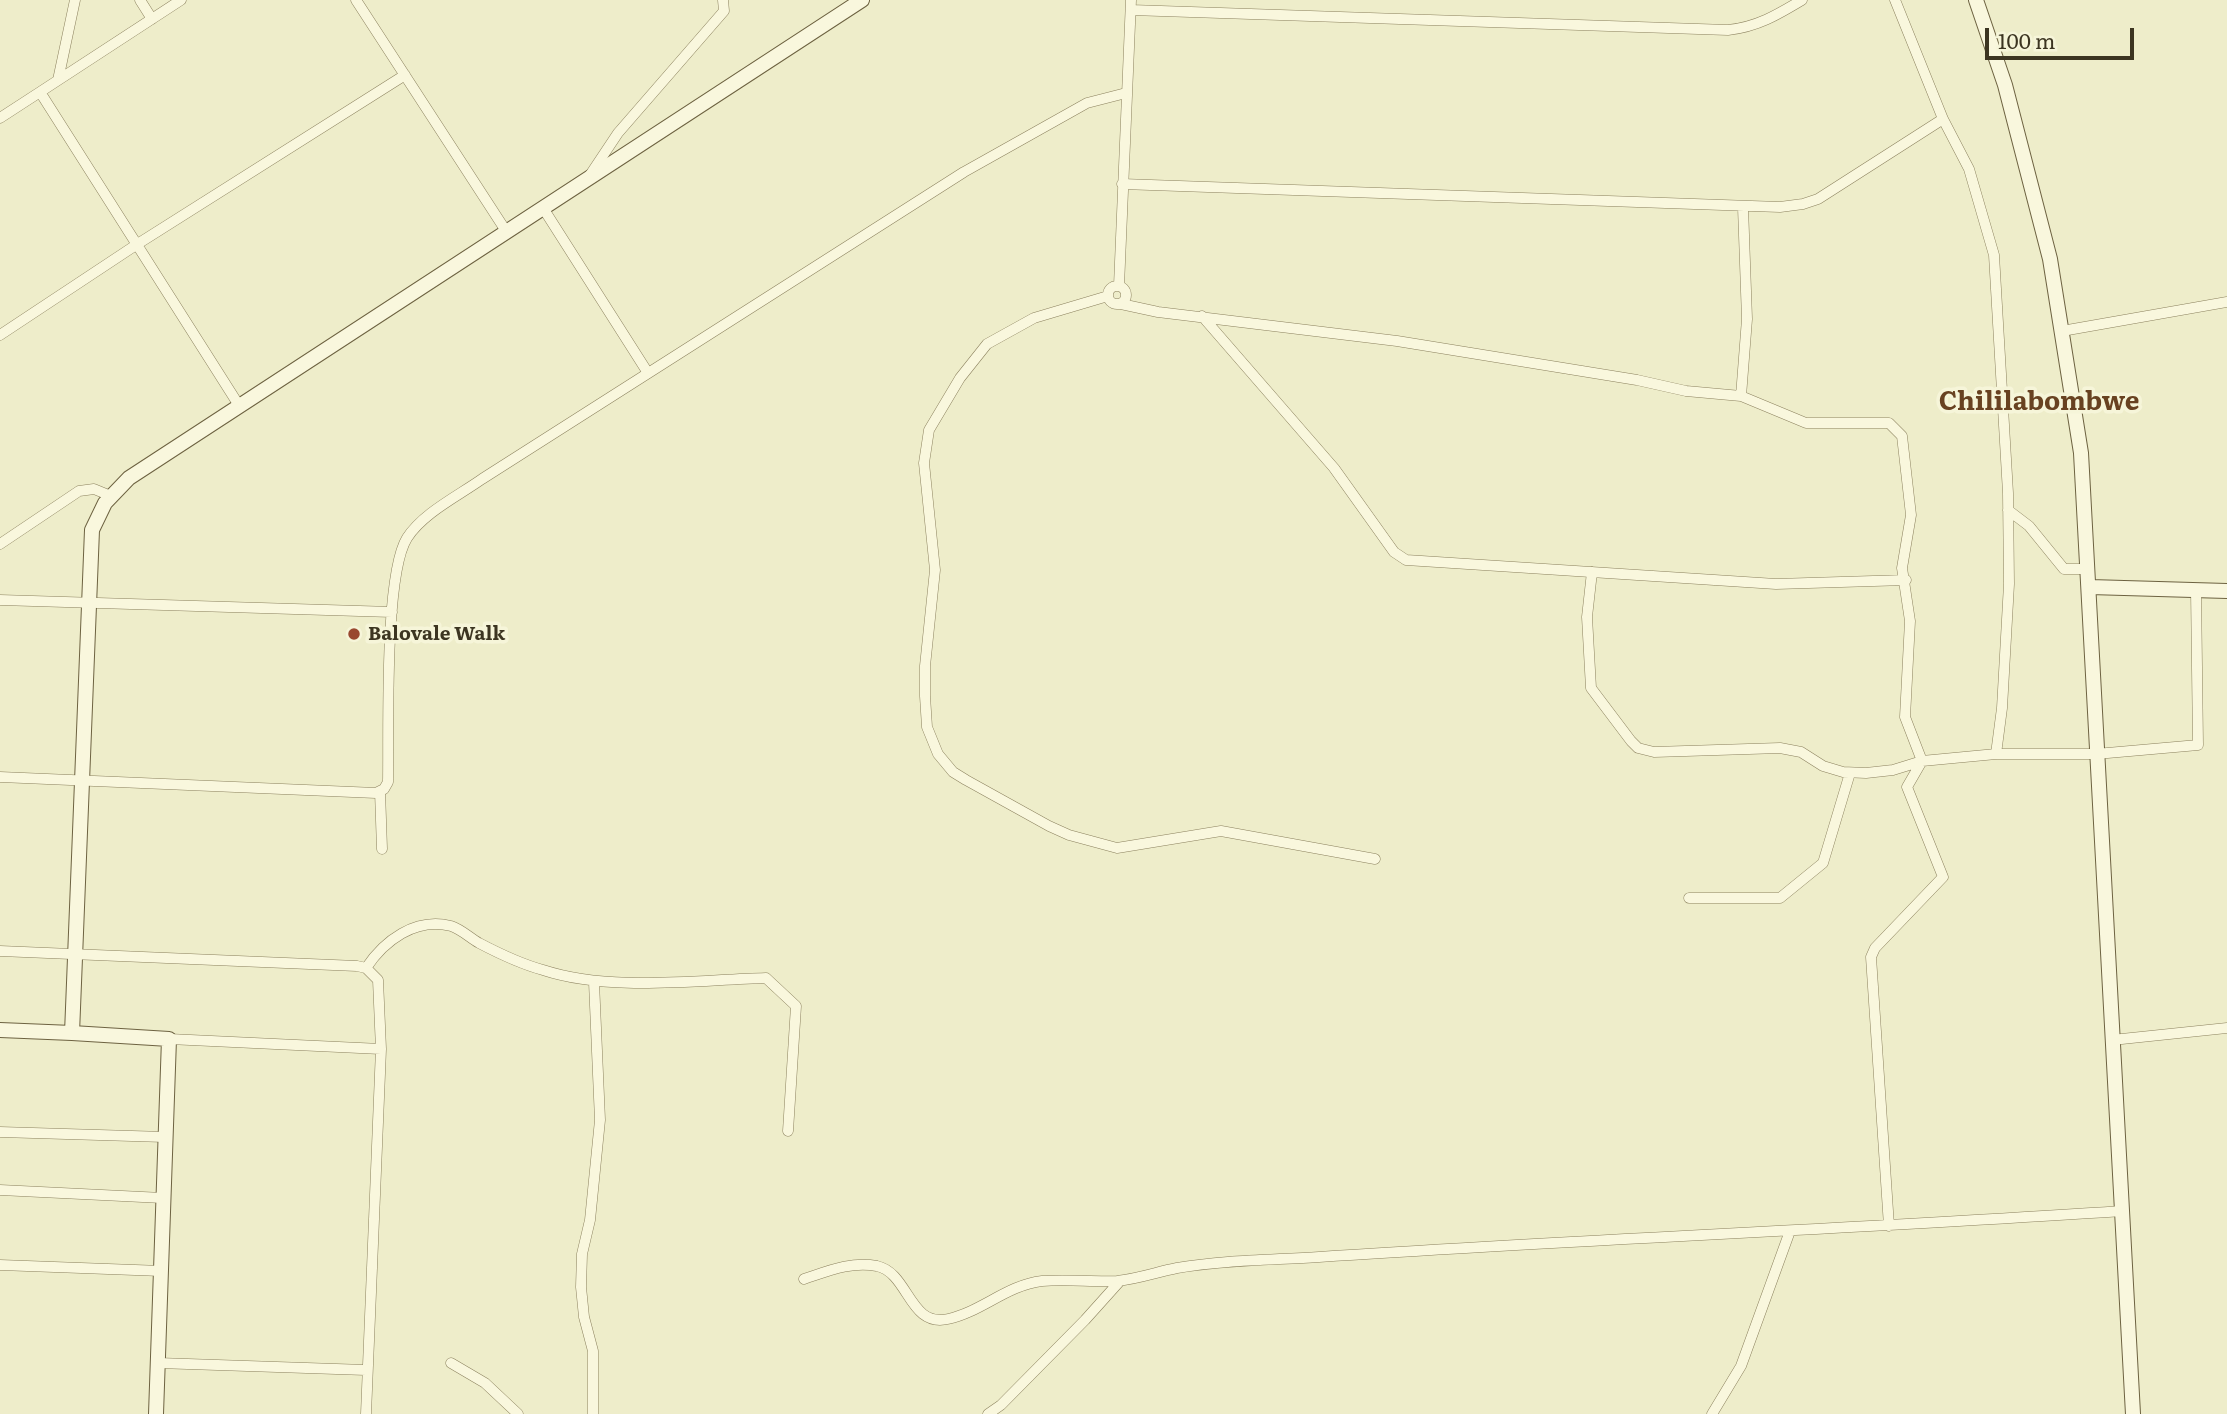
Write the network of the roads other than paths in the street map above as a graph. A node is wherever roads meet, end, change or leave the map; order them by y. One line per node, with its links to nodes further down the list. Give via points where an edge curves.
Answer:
1 (75, 0): 15 (street)
2 (140, 0): 13 (street)
3 (181, 0): 13 (street)
4 (356, 0): 14 (street)
5 (723, 0): 12 (street)
6 (734, 0): 12 (street)
7 (862, 0): 20 (street)
8 (1802, 0): 11 (street, via 1750,28 1728,30)
9 (1895, 0): 19 (street)
10 (1976, 0): 31 (street, via 2032,180)
11 (1131, 5): 17 (street)
12 (724, 12): 20 (street, via 618,133)
13 (152, 19): 15 (street)
14 (404, 75): 24 (street); 25 (street)
15 (58, 80): 16 (street)
16 (40, 92): 18 (street); 25 (street)
17 (1126, 93): 21 (street); 33 (street, via 1097,99 1039,128)
18 (0, 118)
19 (1943, 119): 22 (street, via 1803,205); 37 (street, via 1969,169 1993,255)
20 (585, 182): 23 (street)
21 (1122, 184): 22 (street); 26 (street)
22 (1743, 207): 34 (street, via 1747,319)
23 (544, 208): 24 (street); 33 (street)
24 (506, 231): 35 (street)
25 (135, 245): 32 (street); 35 (street)
26 (1119, 286): 27 (street, via 1111,288); 29 (street, via 1126,292)
27 (1108, 296): 29 (street, via 1111,302); 56 (street, via 1034,318 987,344 929,430 924,463 935,570 925,696 927,727 939,754 953,772 1049,826 1117,848 1221,831)
28 (2227, 302): 31 (street)
29 (1121, 304): 30 (street)
30 (1202, 316): 34 (street, via 1409,343 1685,391); 40 (street, via 1334,468 1394,552 1406,560)
31 (2062, 331): 39 (street, via 2081,453)
32 (0, 335)
33 (648, 373): 47 (street, via 420,524 401,550)
34 (1741, 396): 41 (street, via 1806,423 1889,422 1898,428 1911,515 1903,545)
35 (240, 407): 36 (street, via 129,478)
36 (111, 496): 38 (street, via 94,489 79,491); 46 (street, via 92,530)
37 (2008, 510): 39 (street, via 2037,533 2064,569); 48 (street, via 2006,638)
38 (0, 544)
39 (2089, 569): 42 (street)
40 (1592, 572): 41 (street, via 1776,584); 51 (street, via 1587,617 1591,688 1638,748 1654,752 1780,748)
41 (1906, 580): 50 (street, via 1910,621 1905,718)
42 (2090, 587): 43 (street); 49 (street)
43 (2196, 590): 44 (street); 49 (street, via 2198,745)
44 (2227, 591)
45 (0, 600): 46 (street)
46 (88, 603): 47 (street); 53 (street)
47 (392, 612): 54 (street, via 388,782)
48 (1996, 754): 49 (street); 50 (street)
49 (2096, 754): 66 (street)
50 (1922, 761): 51 (street, via 1893,770); 74 (street, via 1907,787 1943,877 1871,957)
51 (1850, 773): 57 (street, via 1824,863 1780,898)
52 (0, 777): 53 (street)
53 (80, 780): 54 (street); 59 (street)
54 (380, 791): 55 (street)
55 (382, 849)
56 (1375, 859)
57 (1689, 898)
58 (0, 951): 59 (street)
59 (73, 953): 60 (street); 64 (street)
60 (366, 968): 61 (street, via 400,933 452,926 541,970); 67 (street, via 380,988)
61 (594, 982): 68 (street, via 766,978 796,1006); 86 (street, via 600,1119 581,1287 593,1351)
62 (2227, 1028): 66 (street)
63 (0, 1030): 64 (street)
64 (72, 1033): 65 (street)
65 (169, 1038): 67 (street); 70 (street)
66 (2112, 1040): 73 (street)
67 (381, 1049): 82 (street)
68 (788, 1131)
69 (0, 1132): 70 (street)
70 (165, 1137): 72 (street)
71 (0, 1190): 72 (street)
72 (163, 1198): 77 (street)
73 (2122, 1212): 74 (street); 89 (street)
74 (1889, 1226): 75 (street)
75 (1790, 1231): 79 (street, via 1321,1256 1179,1268); 88 (street, via 1741,1366)
76 (0, 1265): 77 (street)
77 (162, 1271): 80 (street)
78 (804, 1279): 79 (street, via 848,1264 880,1266 898,1280 918,1312 945,1320 998,1295 1041,1282)
79 (1120, 1280): 87 (street)
80 (158, 1363): 82 (street); 83 (street)
81 (451, 1363): 85 (street, via 485,1383)
82 (366, 1370): 84 (street)
83 (156, 1414)
84 (366, 1414)
85 (518, 1414)
86 (593, 1414)
87 (988, 1414)
88 (1712, 1414)
89 (2133, 1414)

